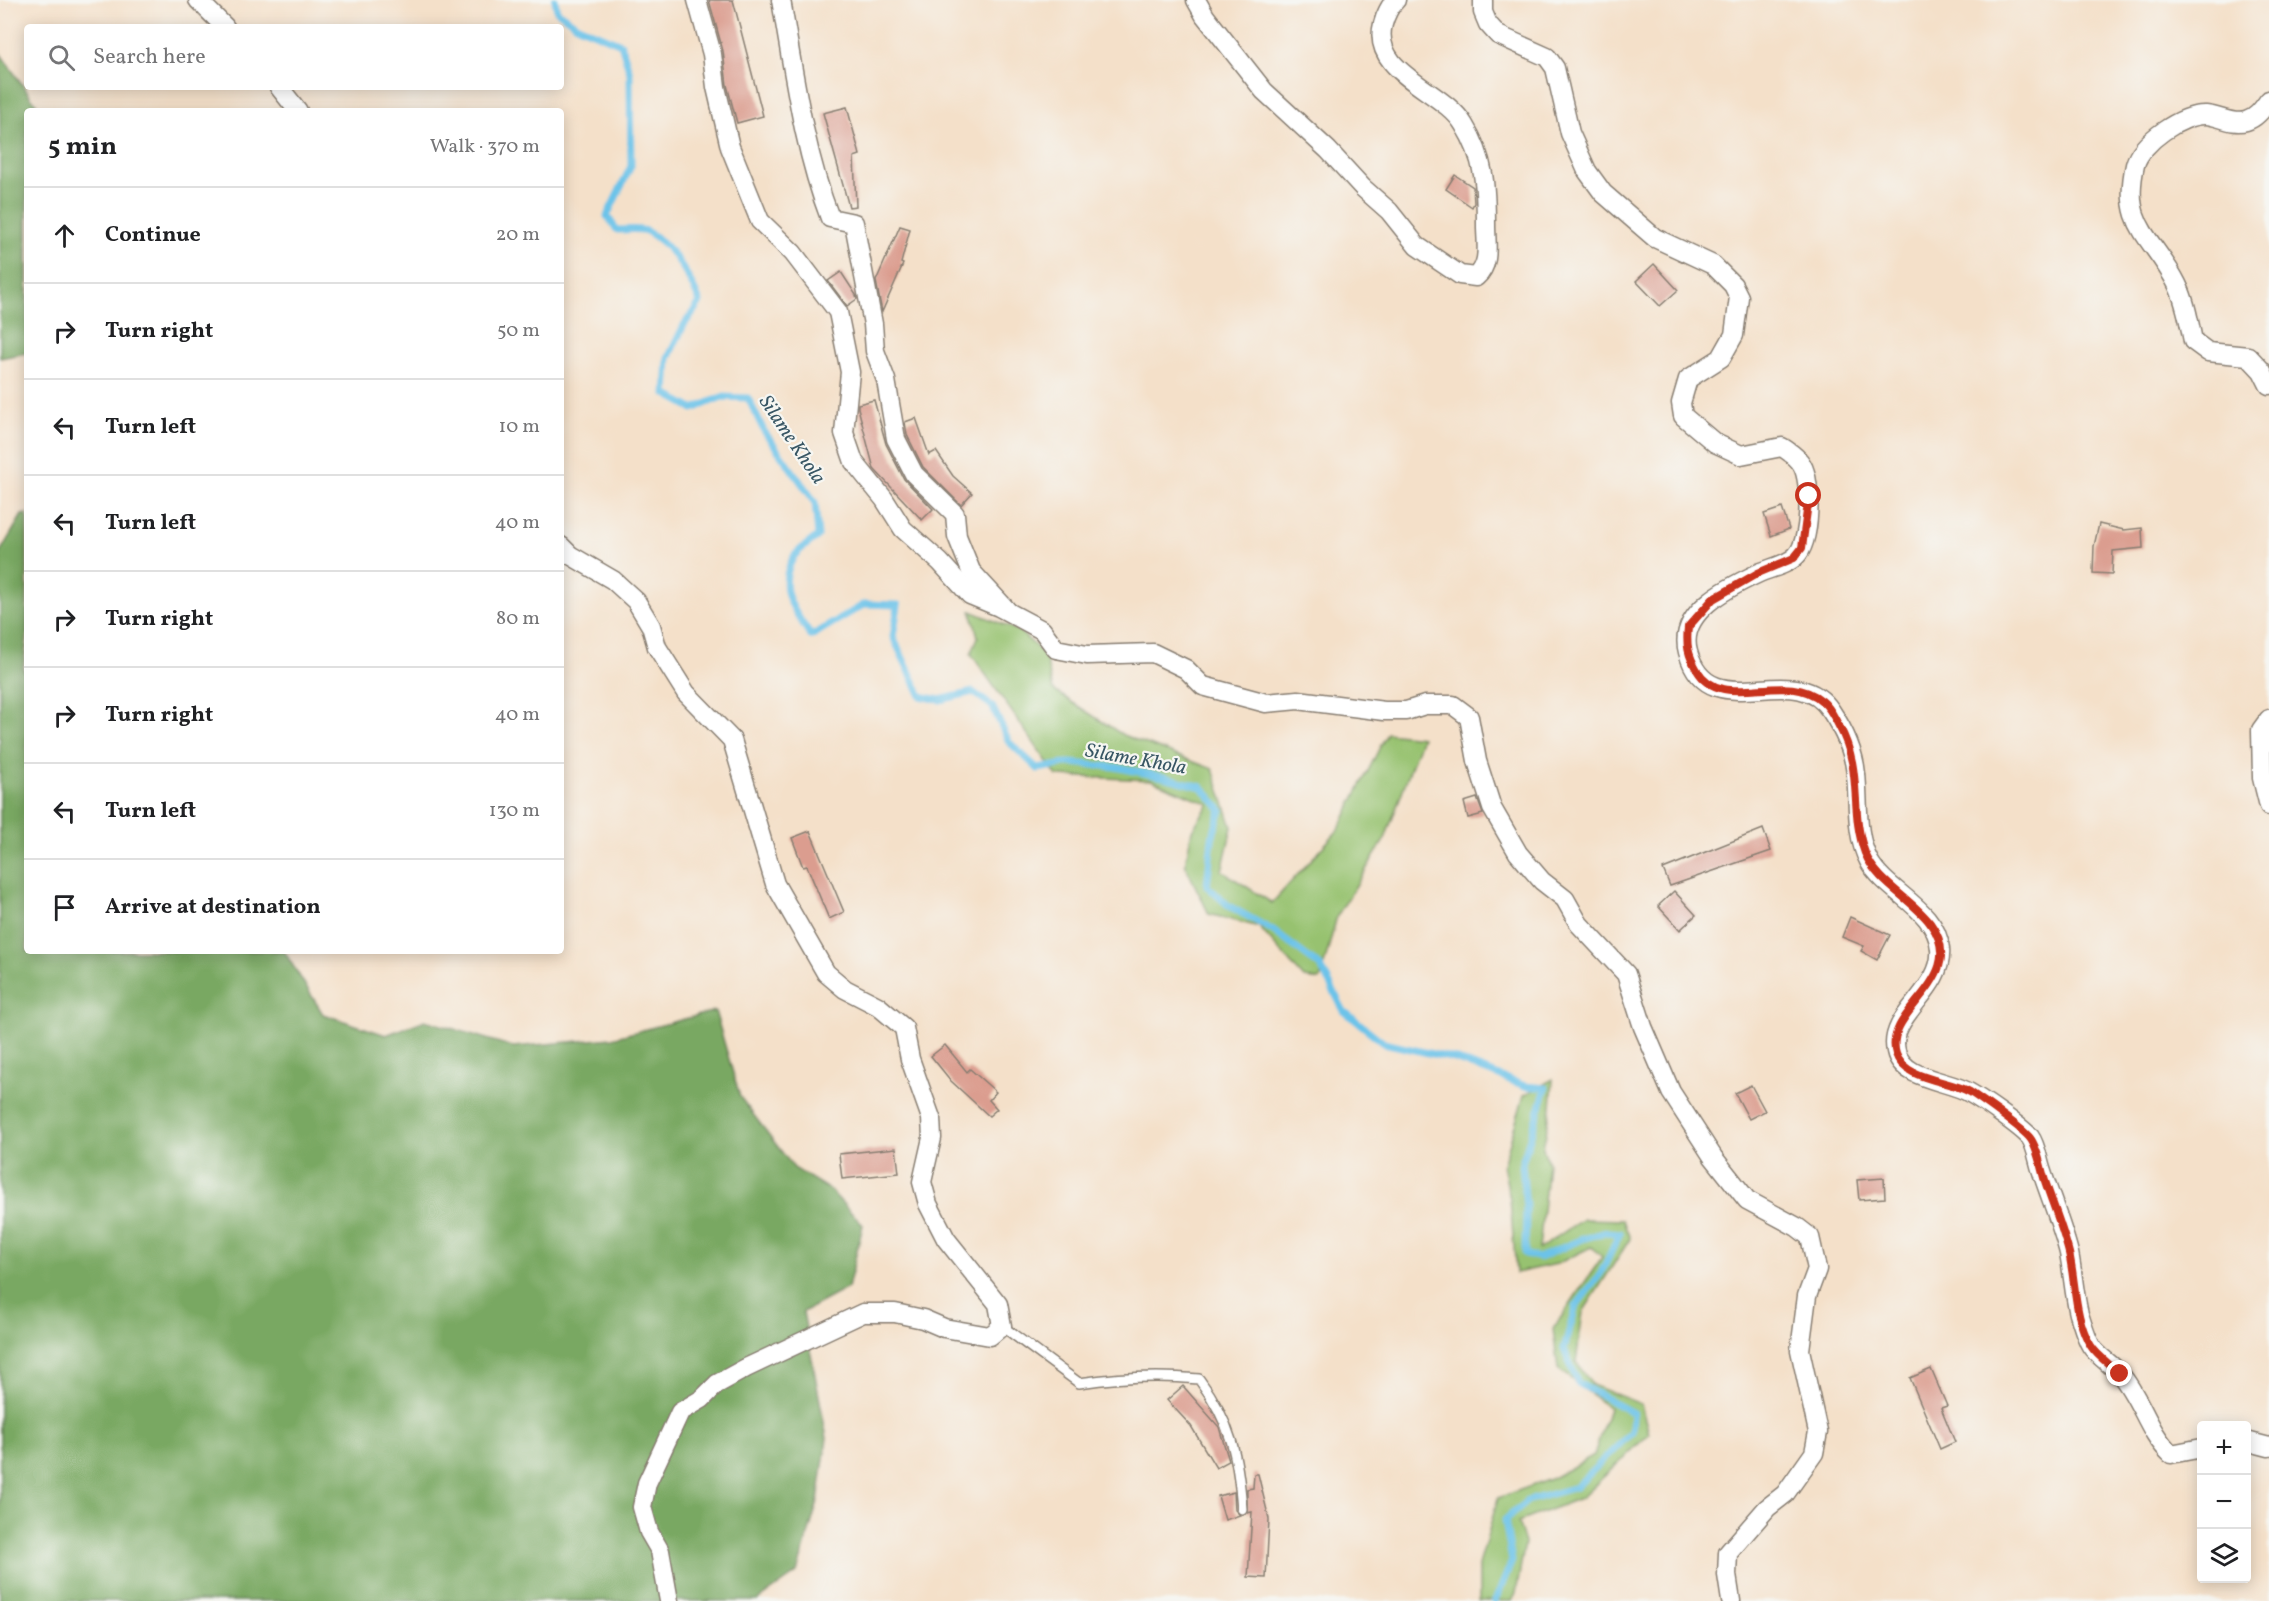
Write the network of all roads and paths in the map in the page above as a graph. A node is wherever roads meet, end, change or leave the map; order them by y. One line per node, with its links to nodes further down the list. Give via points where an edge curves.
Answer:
1 (198, 0): 7 (street)
2 (697, 0): 13 (street, via 730,147 760,221 793,253 838,312 850,372 844,433 854,462 903,529 970,595)
3 (781, 0): 13 (street, via 801,120 822,198 830,218 854,224 858,239 875,351 886,380 896,439 914,474 955,514 957,536 971,571)
4 (1196, 0): 5 (street, via 1264,92 1389,211 1417,246 1460,275 1476,277 1486,263 1486,186 1480,160 1464,123 1452,108 1403,74 1386,52 1382,26)
5 (1396, 0)
6 (1483, 0): 19 (street, via 1488,24 1498,35 1547,57 1555,68 1570,133 1587,171 1603,193 1655,238 1713,266 1733,285 1739,297 1732,342 1720,358 1688,379 1681,403 1683,416 1715,443 1741,455 1782,447 1803,465 1808,483 1807,522 1798,553 1709,603 1688,627 1688,654 1701,677 1712,686 1725,691 1781,686 1821,699 1830,709 1853,758 1865,852 1880,876 1938,936 1937,975 1898,1030 1896,1055 1904,1066 1917,1073 1969,1092 2031,1138 2069,1252 2079,1313 2091,1346 2120,1374 2142,1404 2159,1442 2171,1454)
7 (222, 24)
8 (281, 90): 10 (street)
9 (2269, 100): 11 (street, via 2257,116 2246,121 2206,115 2187,118 2160,134 2137,157 2129,190 2139,228 2178,286 2193,341 2208,352 2248,356)
10 (296, 108)
11 (2269, 385)
12 (564, 549): 16 (street, via 614,580 636,601 657,647 686,693 732,740 775,884 826,973 904,1028 910,1059 931,1118 932,1138 922,1182 928,1204 946,1239 998,1304)
13 (1008, 612): 22 (street, via 1042,630 1056,649 1087,655 1153,653 1186,669 1203,686 1266,703 1298,700 1384,711 1453,705 1469,717 1477,761 1492,808 1518,853 1542,881 1565,899 1579,924 1626,974 1643,1027 1671,1092 1713,1158 1748,1200 1810,1237 1817,1269 1807,1296 1800,1350 1818,1432 1814,1453 1785,1494 1767,1508 1728,1553)
14 (2269, 719): 15 (street, via 2261,730 2262,778)
15 (2269, 806)
16 (1002, 1326): 20 (lane, via 1078,1383 1116,1377 1199,1379 1219,1406 1232,1442); 21 (street, via 990,1336 944,1328 895,1313 863,1313 746,1368 680,1412 647,1483 642,1507 660,1551)
17 (2251, 1442): 18 (street)
18 (2269, 1447)
19 (2197, 1449)
20 (1242, 1509)
21 (669, 1601)
22 (1731, 1601)

